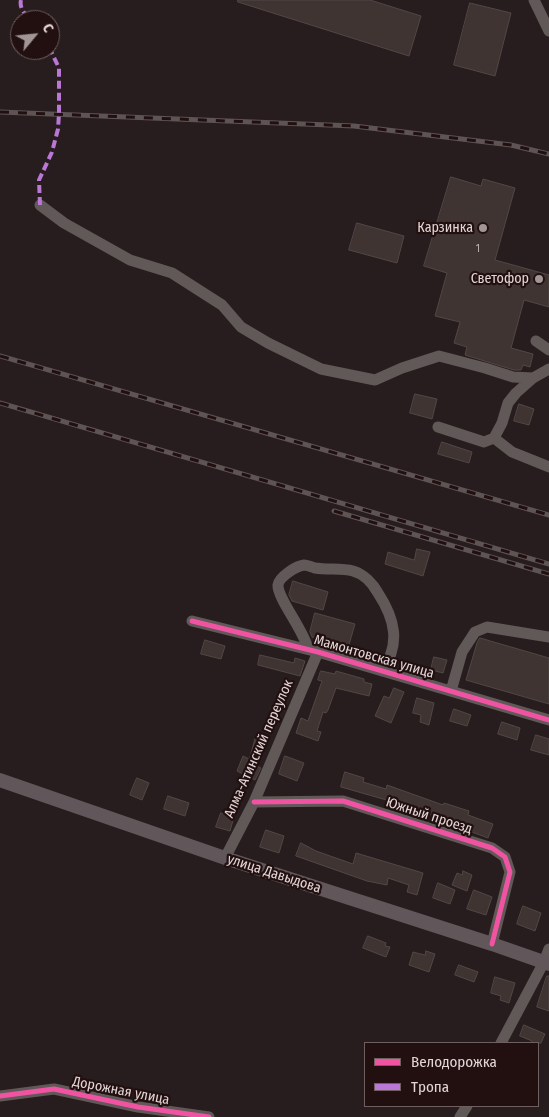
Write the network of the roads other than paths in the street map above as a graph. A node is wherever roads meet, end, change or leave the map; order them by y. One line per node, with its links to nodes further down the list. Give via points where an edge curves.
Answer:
1 (534, 0): 2 (street)
2 (549, 31)
3 (40, 205): 7 (street, via 64,223 130,260 172,273 222,305 241,327 268,344 321,369 375,380 439,356 513,377)
4 (536, 342): 5 (street)
5 (549, 350)
6 (549, 369): 7 (street)
7 (533, 378): 9 (street, via 508,403)
8 (438, 427): 9 (street, via 484,442)
9 (494, 438): 10 (street, via 512,452)
10 (549, 467)
11 (192, 621): 13 (street, Мамонтовская улица)
12 (549, 637): 15 (street, via 487,628 475,632 462,652)
13 (313, 650): 14 (street, Мамонтовская улица); 14 (street, via 282,600 278,582 304,565 354,571 376,589 392,618 392,652); 18 (street, Алма-Атинский переулок)
14 (382, 671): 15 (street, Мамонтовская улица)
15 (451, 691): 16 (street, Мамонтовская улица)
16 (549, 720)
17 (0, 780): 19 (main road, улица Давыдова)
18 (254, 802): 19 (street, Алма-Атинский переулок); 20 (street, Южный проезд, via 343,801 492,848 505,857 510,872)
19 (225, 858): 20 (main road, улица Давыдова)
20 (492, 944): 22 (main road, улица Давыдова)
21 (549, 949): 22 (street)
22 (547, 963): 23 (street)
23 (502, 1042)
24 (0, 1096): 25 (street, Дорожная улица, via 54,1089 138,1107)
25 (209, 1117)

